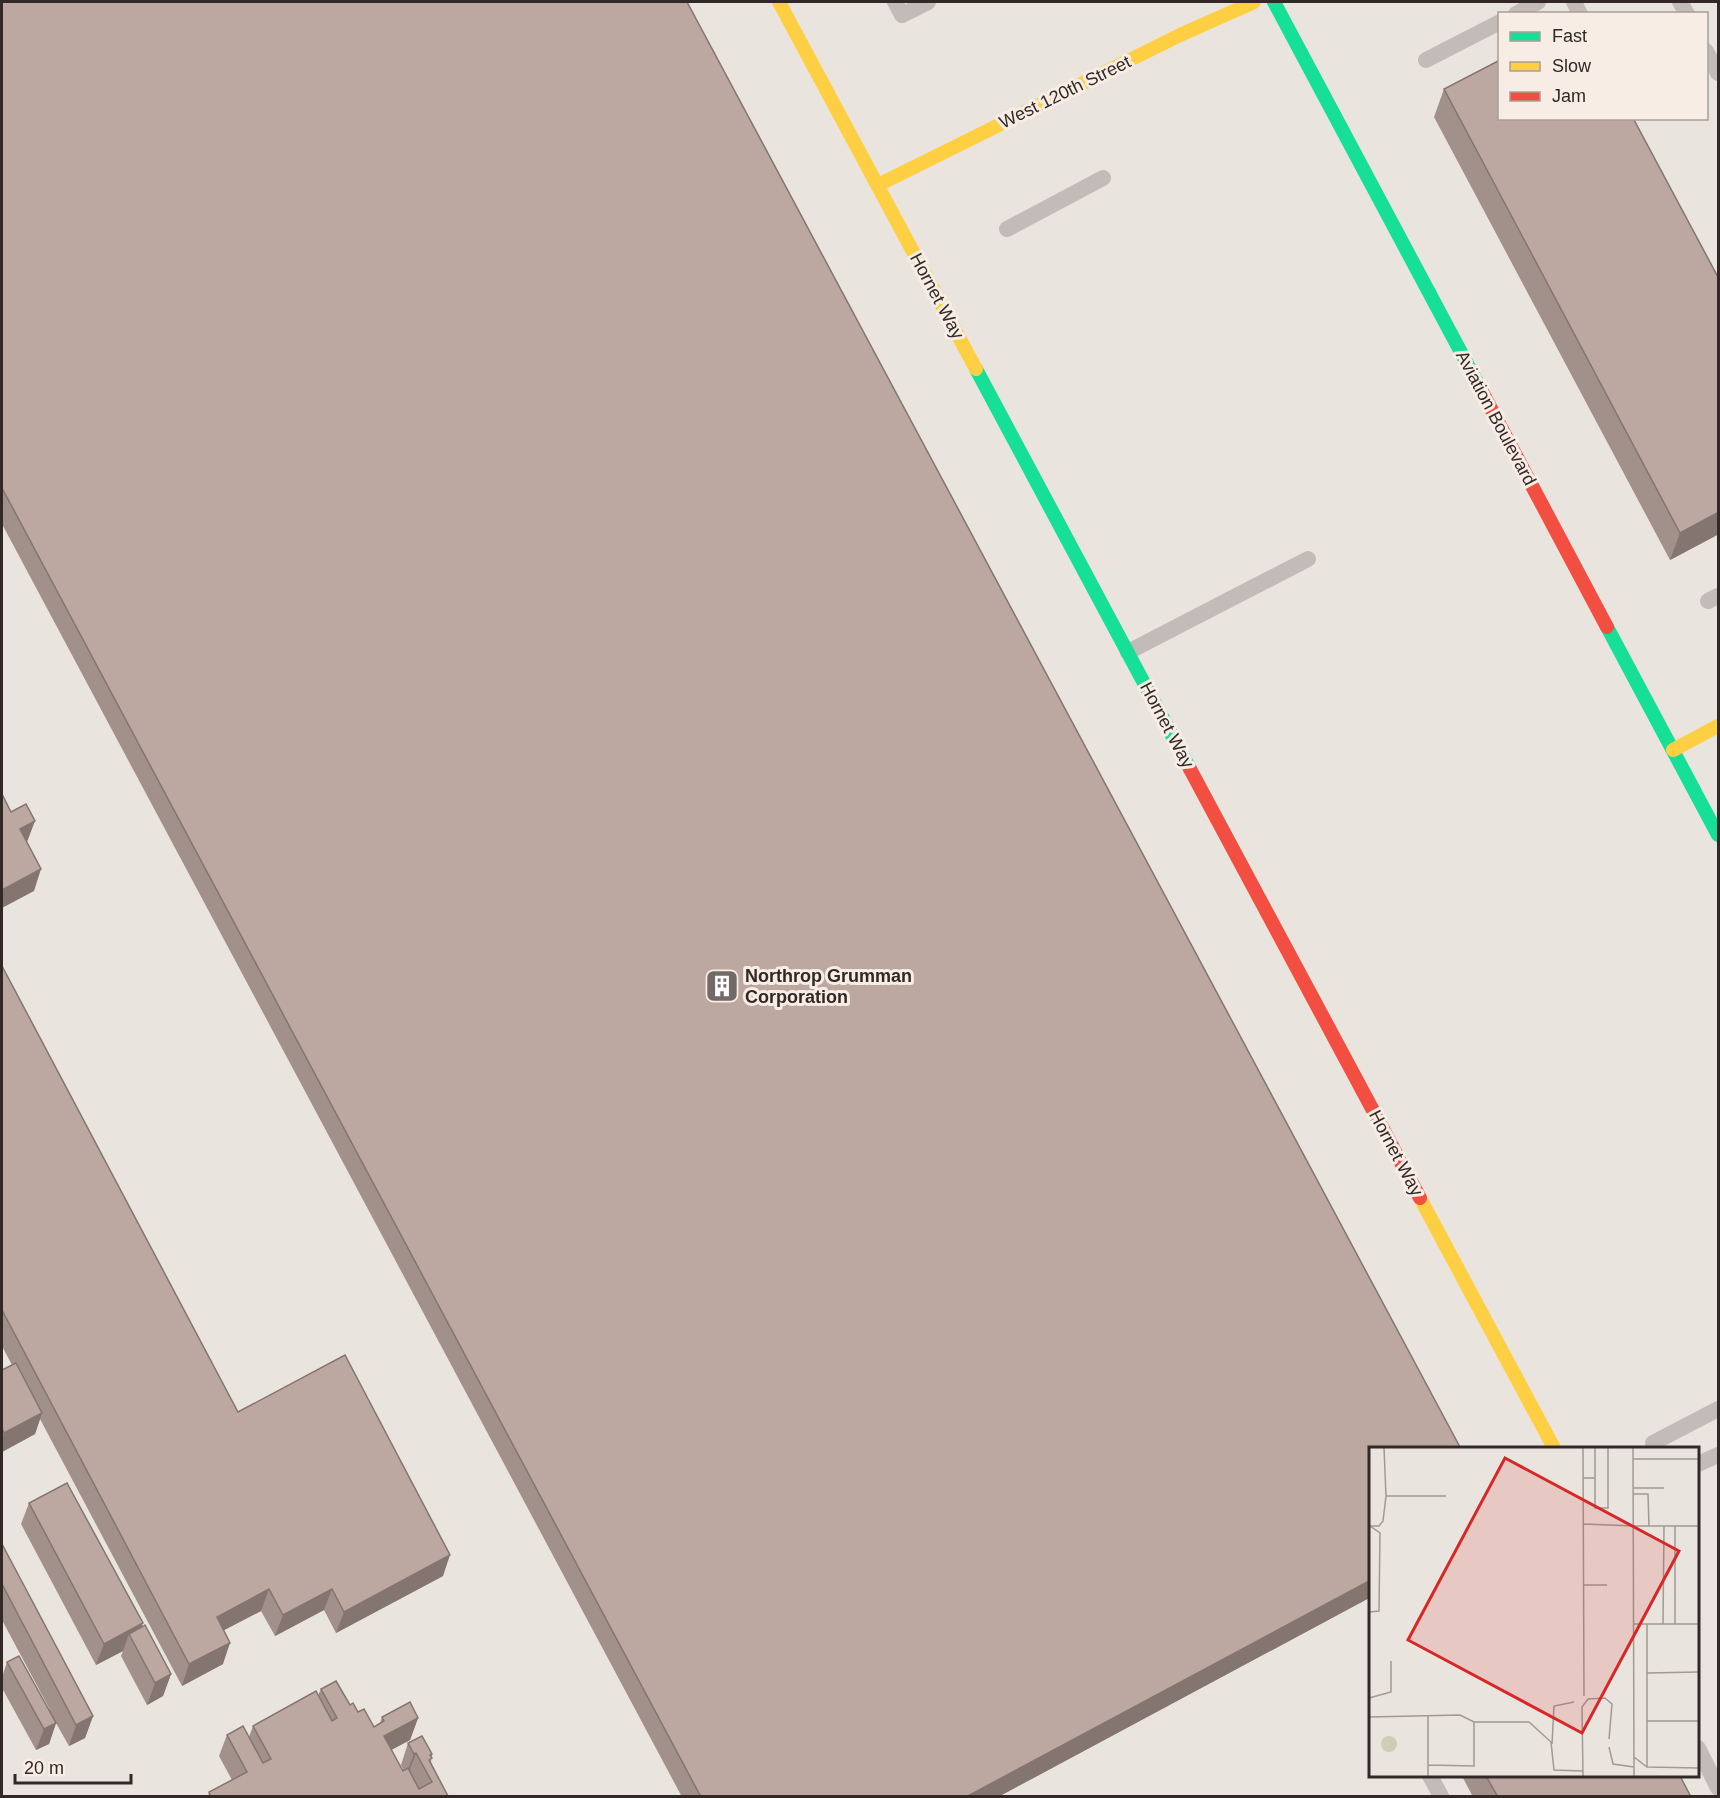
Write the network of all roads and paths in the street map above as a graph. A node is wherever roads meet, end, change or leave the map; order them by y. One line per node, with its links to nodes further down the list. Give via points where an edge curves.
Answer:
1 (779, 2): 13 (street, Hornet Way)
2 (895, 2): 3 (lane, via 902,15)
3 (928, 2)
4 (1254, 2): 13 (street, West 120th Street)
5 (1274, 2): 18 (street, Aviation Boulevard)
6 (1538, 2): 7 (lane)
7 (1519, 12)
8 (1498, 23): 10 (lane)
9 (1708, 53): 11 (lane)
10 (1426, 60)
11 (1719, 73)
12 (1103, 178): 14 (lane)
13 (878, 185): 16 (street, Hornet Way)
14 (1007, 229)
15 (1308, 559): 16 (lane)
16 (1128, 652): 22 (street, Hornet Way)
17 (1719, 726): 18 (street)
18 (1673, 750): 19 (street, Aviation Boulevard)
19 (1719, 835)
20 (1719, 1409): 21 (lane)
21 (1653, 1443)
22 (1553, 1447)
23 (1719, 1455): 24 (lane)
24 (1699, 1464)
25 (1699, 1750): 27 (lane)
26 (1431, 1777): 28 (lane)
27 (1719, 1788)
28 (1441, 1797)

